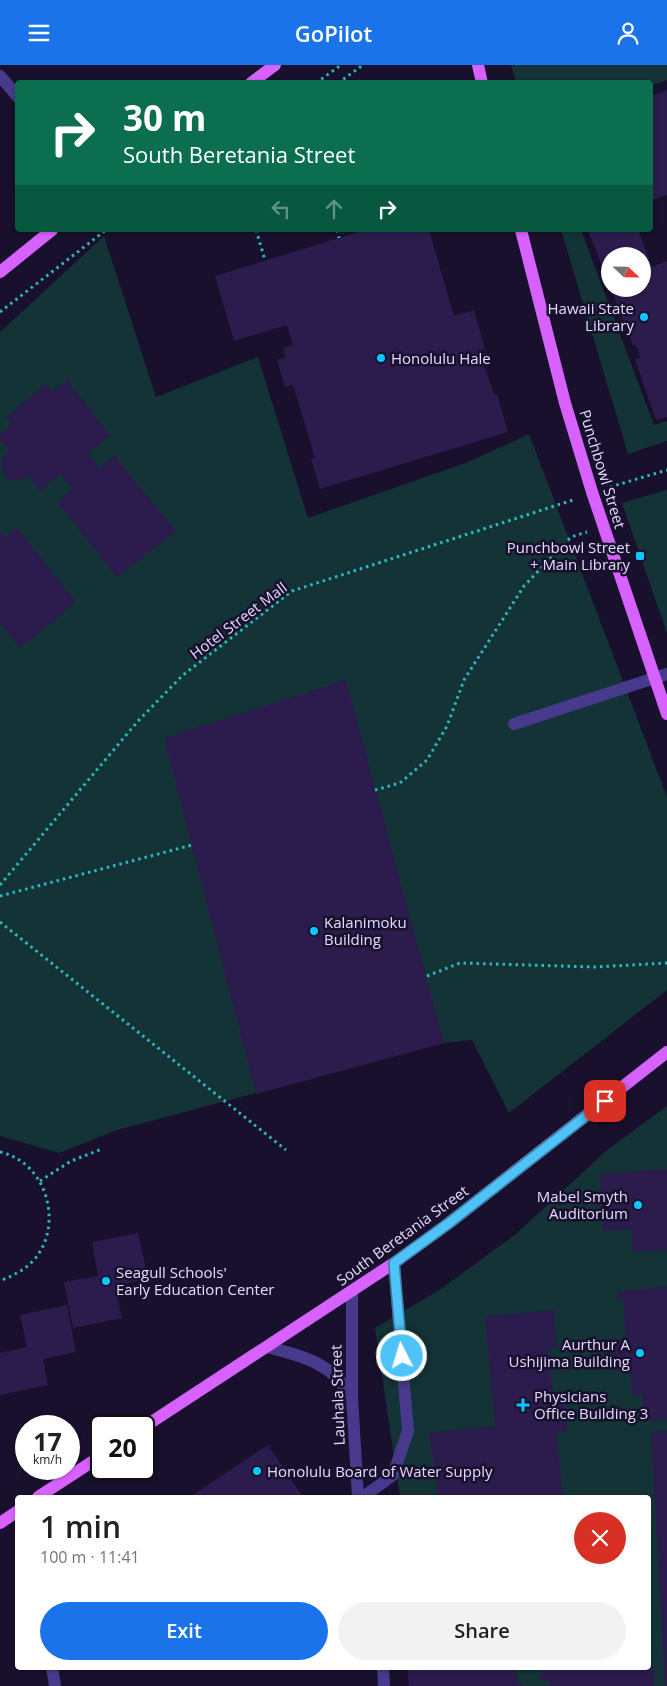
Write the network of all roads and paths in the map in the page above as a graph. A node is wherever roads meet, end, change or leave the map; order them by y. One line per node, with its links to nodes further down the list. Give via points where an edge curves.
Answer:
1 (275, 65): 6 (main road)
2 (341, 65): 7 (path)
3 (363, 65): 8 (path)
4 (478, 65): 9 (main road)
5 (0, 75): 10 (street)
6 (255, 80)
7 (320, 80)
8 (342, 80)
9 (481, 80)
10 (15, 93)
11 (50, 232): 18 (main road)
12 (103, 232): 19 (path)
13 (257, 232): 17 (path)
14 (338, 232): 16 (path)
15 (521, 232): 23 (main road, Punchbowl Street, via 565,403)
16 (339, 238)
17 (265, 260)
18 (0, 272)
19 (0, 312)
20 (667, 470): 21 (path)
21 (630, 481)
22 (572, 500): 29 (path, Hotel Street Mall, via 292,591 183,675 138,721)
23 (604, 527): 24 (main road, Punchbowl Street); 27 (path, via 571,537 524,586 464,680 447,726 426,760 400,783)
24 (661, 676): 25 (main road, Punchbowl Street); 26 (street)
25 (667, 714)
26 (514, 724)
27 (375, 790)
28 (192, 845): 30 (path)
29 (0, 885)
30 (0, 896)
31 (0, 922): 36 (path)
32 (667, 963): 33 (path, via 595,967 460,963)
33 (427, 976)
34 (667, 1052): 39 (main road, South Beretania Street)
35 (102, 1149): 38 (path, via 71,1161)
36 (286, 1149)
37 (0, 1152): 38 (path, via 26,1165)
38 (40, 1181): 40 (path, via 48,1201 50,1222 45,1242 34,1260 17,1274)
39 (394, 1263): 41 (main road, South Beretania Street); 48 (street, via 408,1431 393,1475)
40 (0, 1281)
41 (352, 1292): 42 (main road, South Beretania Street); 43 (street, Lauhala Street)
42 (268, 1347): 43 (street, via 322,1366 342,1381); 44 (main road, South Beretania Street)
43 (352, 1397): 47 (street, Lauhala Street)
44 (155, 1420)
45 (90, 1462): 46 (main road)
46 (41, 1495)
47 (358, 1495)
48 (366, 1495)
49 (15, 1514): 50 (main road)
50 (0, 1523)
51 (55, 1670): 53 (street)
52 (383, 1670): 54 (street)
53 (55, 1686)
54 (384, 1686)

